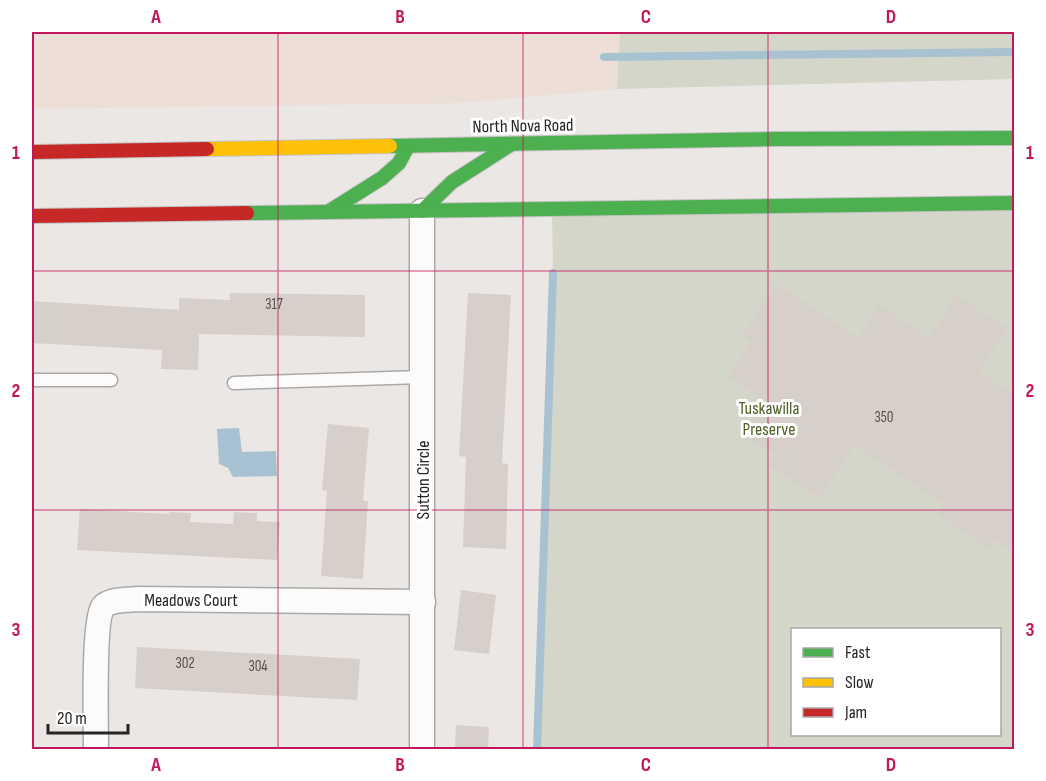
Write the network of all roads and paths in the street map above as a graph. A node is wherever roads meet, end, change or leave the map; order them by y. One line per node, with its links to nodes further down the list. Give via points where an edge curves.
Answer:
1 (1014, 138): 2 (main road, North Nova Road)
2 (512, 144): 3 (main road, North Nova Road); 6 (main road, via 460,175)
3 (408, 146): 4 (main road, North Nova Road); 7 (main road, via 399,163 382,178)
4 (32, 152)
5 (1014, 203): 6 (main road)
6 (422, 211): 7 (main road); 9 (street, Sutton Circle)
7 (328, 212): 8 (main road)
8 (32, 216)
9 (422, 377): 12 (lane); 13 (street, Sutton Circle)
10 (32, 380): 11 (lane)
11 (111, 380)
12 (234, 383)
13 (423, 602): 14 (street, Meadows Court, via 110,602 103,607 97,628); 15 (street, Sutton Circle)
14 (96, 750)
15 (422, 750)

